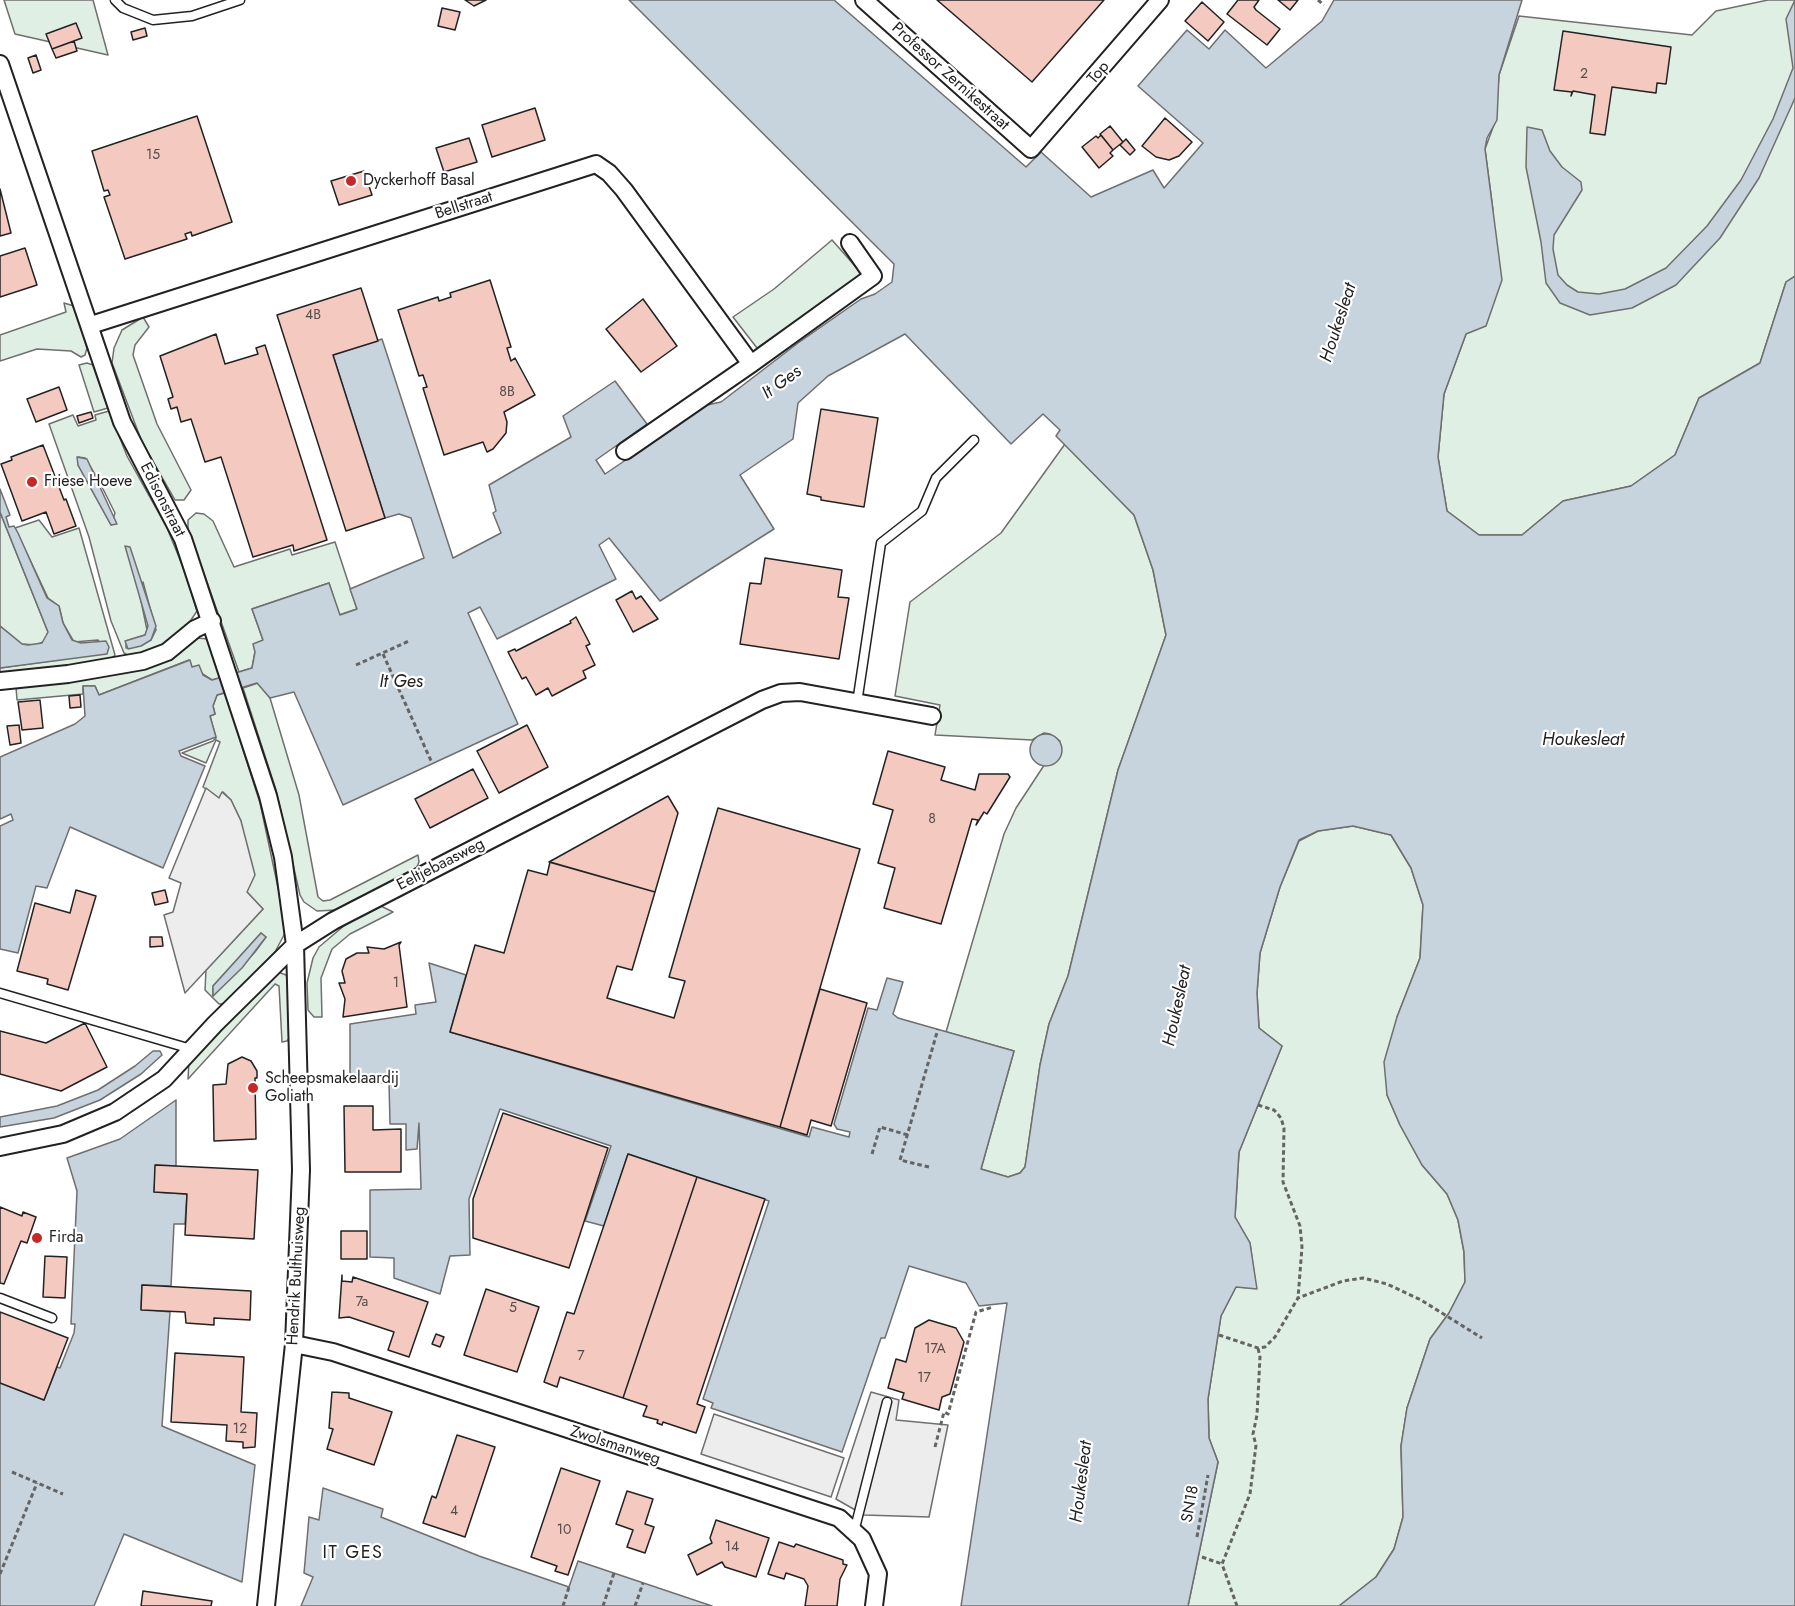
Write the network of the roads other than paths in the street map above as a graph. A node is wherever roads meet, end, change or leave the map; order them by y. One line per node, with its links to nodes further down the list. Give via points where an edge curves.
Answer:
1 (115, 0): 2 (lane, via 123,9 153,20 192,16)
2 (240, 0)
3 (864, 0): 6 (street, Professor Zernikestraat, via 1031,149)
4 (1160, 0): 6 (street, Top)
5 (0, 64): 8 (street, Edisonstraat)
6 (1035, 145)
7 (850, 243): 9 (street, via 873,276)
8 (91, 325): 9 (street, Bellstraat, via 596,164 624,190); 12 (street, Edisonstraat, via 122,422 183,539)
9 (751, 364): 11 (street)
10 (974, 440): 14 (lane, via 936,478 922,511 881,543)
11 (625, 451)
12 (212, 621): 13 (street, via 195,629 167,652 143,662); 16 (street, Edisonstraat, via 268,796 284,867)
13 (0, 681)
14 (857, 703): 15 (street, Eeltjebaasweg); 16 (street, Eeltjebaasweg, via 800,692 762,700 333,921)
15 (932, 716)
16 (295, 945): 18 (street, Eeltjebaasweg); 22 (street, Hendrik Bulthuisweg, via 302,1170)
17 (0, 993): 18 (lane)
18 (192, 1049): 19 (street, Eeltjebaasweg, via 164,1079 115,1112 63,1134)
19 (0, 1147)
20 (0, 1298): 21 (lane)
21 (52, 1318)
22 (294, 1344): 24 (street, Zwolsmanweg, via 333,1352 838,1518); 25 (street, Hendrik Bulthuisweg)
23 (887, 1402): 24 (lane)
24 (854, 1532): 26 (street, Zwolsmanweg, via 862,1539 878,1574)
25 (266, 1606)
26 (874, 1606)

